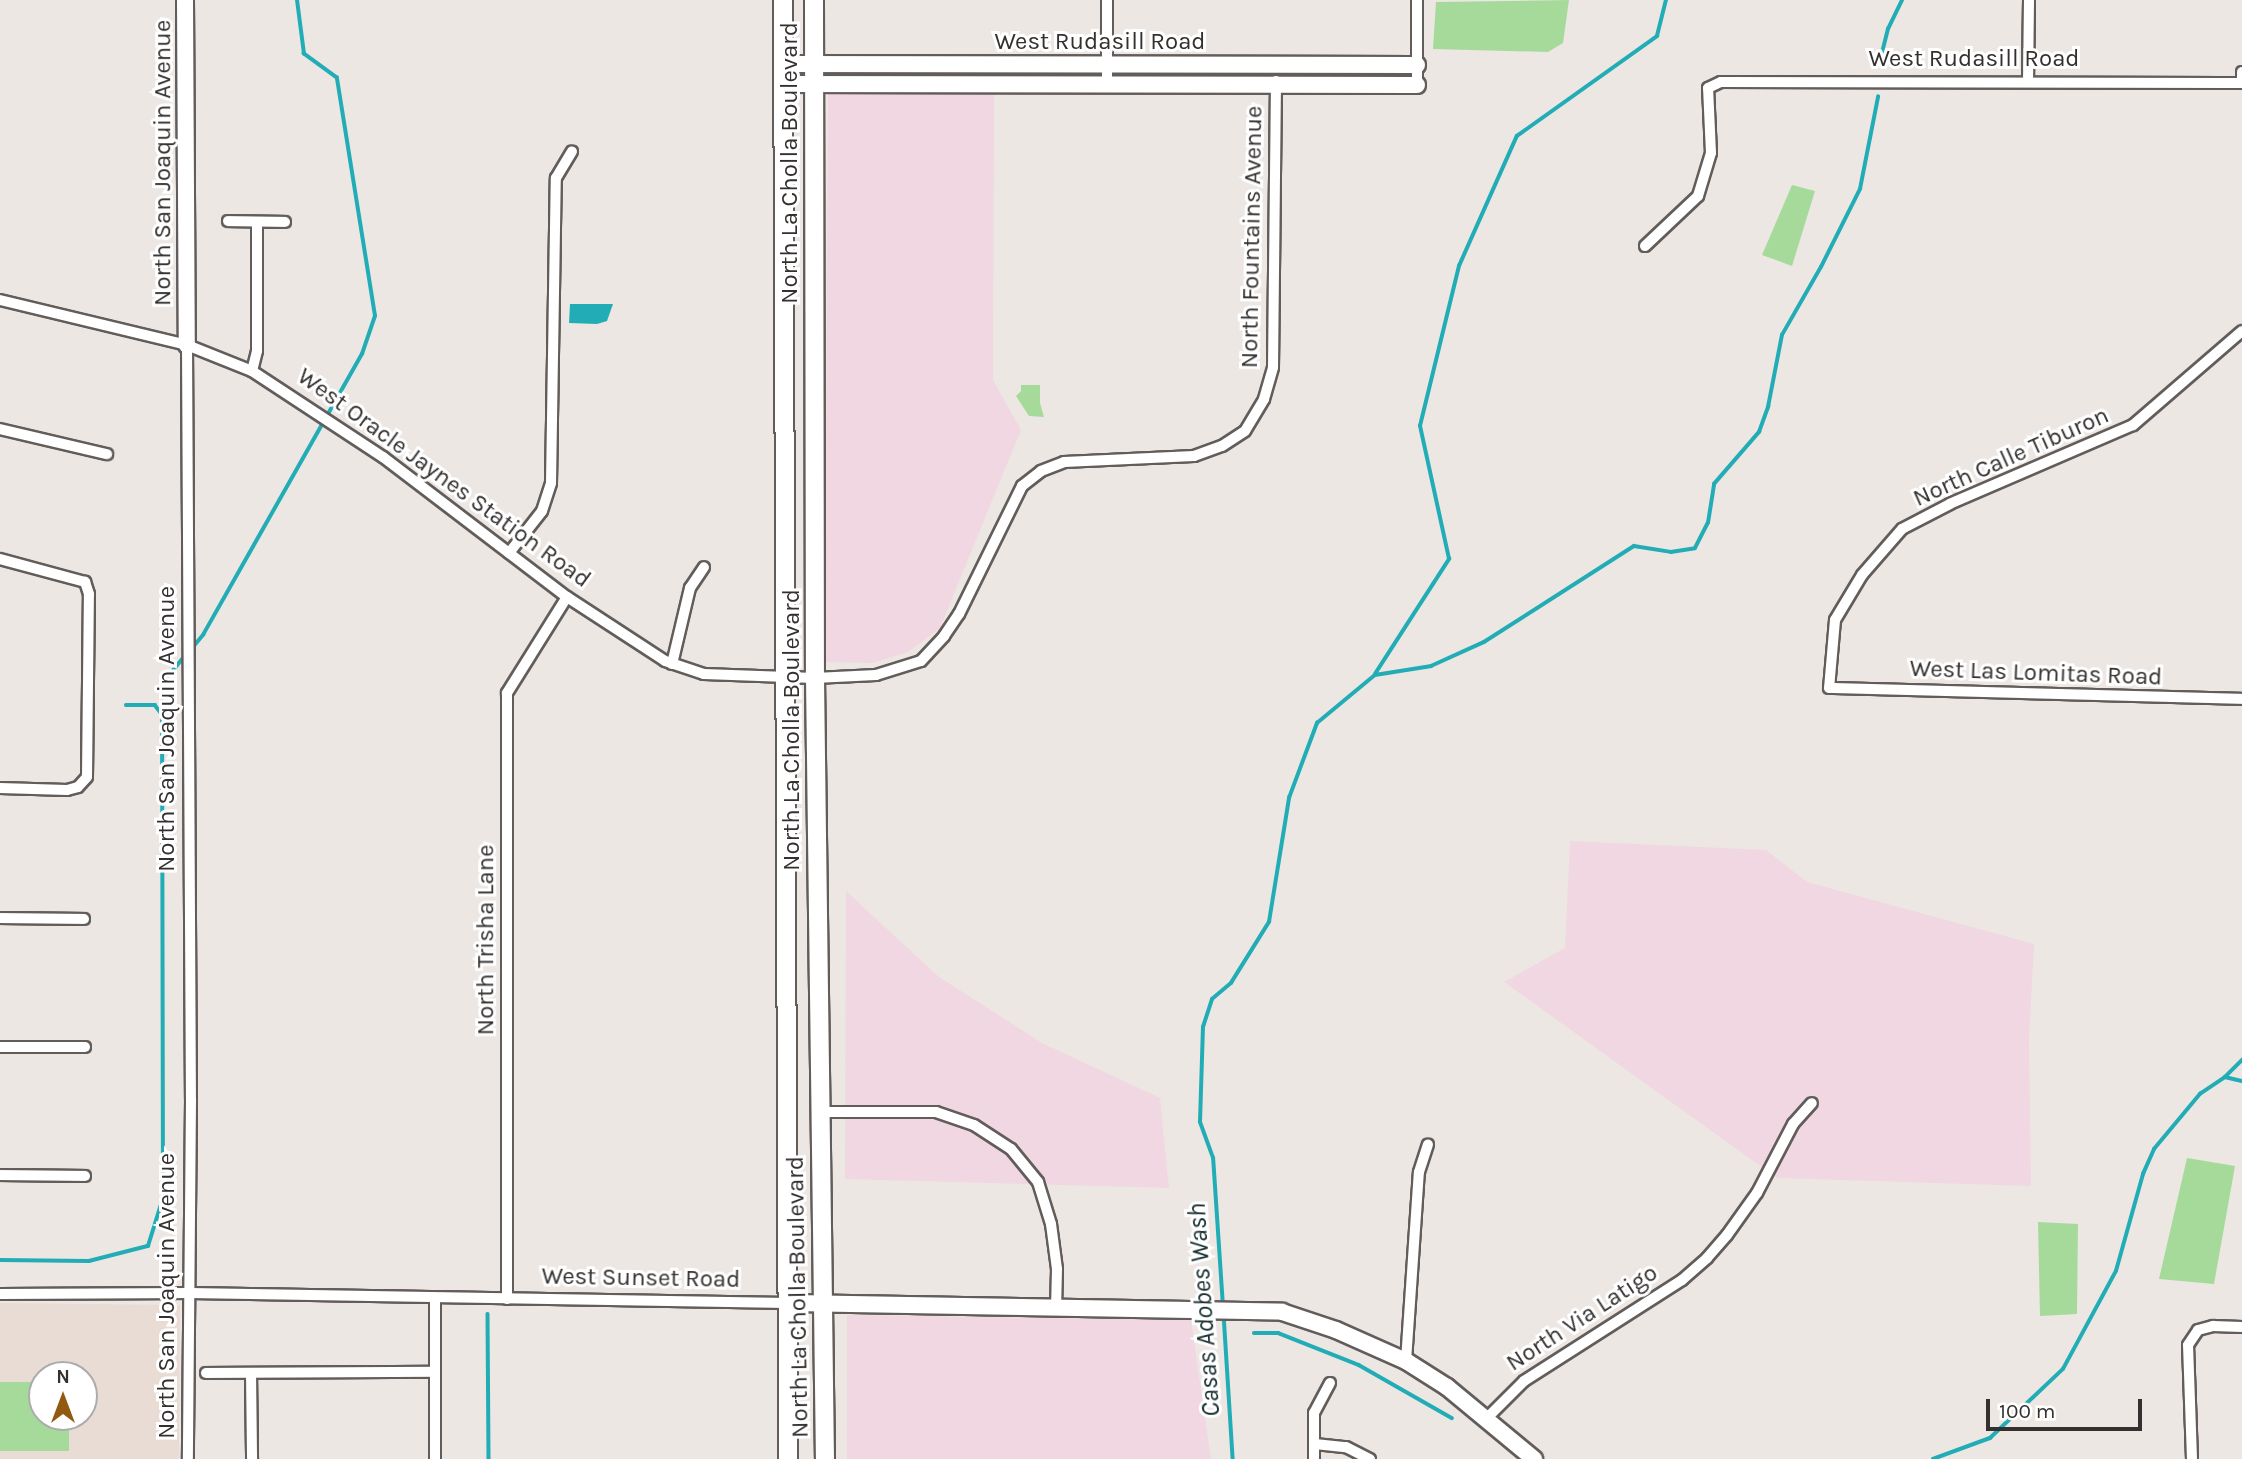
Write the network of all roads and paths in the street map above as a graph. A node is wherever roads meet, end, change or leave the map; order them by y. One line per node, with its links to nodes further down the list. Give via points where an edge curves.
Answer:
1 (185, 0): 25 (street, North San Joaquin Avenue)
2 (783, 0): 7 (main road, North La Cholla Boulevard)
3 (814, 0): 8 (main road, North La Cholla Boulevard)
4 (1107, 0): 10 (street)
5 (1417, 0): 9 (street)
6 (2029, 0): 13 (street)
7 (783, 64): 8 (street, West Rudasill Road); 16 (main road, North La Cholla Boulevard)
8 (815, 64): 10 (street, West Rudasill Road); 14 (main road, North La Cholla Boulevard)
9 (1417, 65): 10 (street, West Rudasill Road); 17 (street)
10 (1107, 71)
11 (2242, 72): 15 (street)
12 (1276, 81): 14 (street, West Rudasill Road); 17 (street, West Rudasill Road); 35 (street, North Fountains Avenue, via 1273,367 1264,399 1245,431 1194,456 1063,462 1041,471 1022,486 959,614 921,661 876,675)
13 (2028, 82): 15 (street, West Rudasill Road); 22 (street, West Rudasill Road, via 1721,82 1708,88 1711,153 1698,196)
14 (815, 83): 16 (street, West Rudasill Road); 35 (main road, North La Cholla Boulevard)
15 (2242, 83)
16 (783, 84): 34 (main road, North La Cholla Boulevard)
17 (1417, 85)
18 (572, 150): 29 (street, via 556,178 551,483 542,511)
19 (228, 221): 20 (street)
20 (257, 222): 21 (street); 26 (street, via 257,351)
21 (285, 222)
22 (1645, 246)
23 (0, 300): 25 (street, West Oracle Jaynes Station Road)
24 (2242, 331): 36 (street, North Calle Tiburon, via 2133,425 1902,529 1862,575 1835,620)
25 (187, 345): 26 (street, West Oracle Jaynes Station Road); 48 (street, North San Joaquin Avenue)
26 (252, 371): 29 (street, West Oracle Jaynes Station Road, via 383,457)
27 (0, 429): 28 (street)
28 (107, 454)
29 (509, 553): 32 (street, West Oracle Jaynes Station Road)
30 (0, 559): 38 (street, via 87,580 89,594 88,784 67,790)
31 (704, 567): 33 (street, via 680,616)
32 (567, 597): 33 (street, West Oracle Jaynes Station Road); 51 (street, North Trisha Lane, via 507,693)
33 (672, 664): 34 (street, West Oracle Jaynes Station Road, via 704,674)
34 (786, 677): 35 (street, West Oracle Jaynes Station Road); 52 (main road, North La Cholla Boulevard)
35 (816, 678): 44 (main road, North La Cholla Boulevard)
36 (1829, 688): 37 (street, West Las Lomitas Road)
37 (2242, 699)
38 (0, 788)
39 (0, 919): 40 (street)
40 (84, 919)
41 (0, 1047): 42 (street)
42 (85, 1047)
43 (1812, 1103): 61 (street, North Via Latigo, via 1793,1124 1757,1193 1707,1258 1682,1280 1524,1381)
44 (819, 1112): 53 (main road, North La Cholla Boulevard); 54 (street, via 936,1112 974,1125 1011,1149 1038,1182 1051,1224)
45 (1427, 1144): 56 (street, via 1419,1172)
46 (0, 1175): 47 (street)
47 (85, 1176)
48 (190, 1293): 49 (street, West Sunset Road); 50 (street, West Sunset Road); 63 (street, North San Joaquin Avenue)
49 (0, 1294)
50 (435, 1298): 51 (street, West Sunset Road); 57 (street)
51 (507, 1299): 52 (street, West Sunset Road)
52 (788, 1303): 53 (street, West Sunset Road); 66 (main road, North La Cholla Boulevard)
53 (823, 1303): 54 (street, West Sunset Road); 67 (main road, North La Cholla Boulevard)
54 (1056, 1309): 56 (street, West Sunset Road, via 1282,1312)
55 (2242, 1327): 71 (street, via 2198,1330 2188,1345)
56 (1406, 1361): 61 (street)
57 (435, 1372): 59 (street); 65 (street)
58 (206, 1373): 59 (street)
59 (251, 1373): 64 (street)
60 (1330, 1383): 62 (street, via 1314,1413)
61 (1487, 1418): 70 (street)
62 (1315, 1444): 68 (street); 69 (street, via 1346,1447)
63 (188, 1459)
64 (252, 1459)
65 (435, 1459)
66 (788, 1459)
67 (824, 1459)
68 (1314, 1459)
69 (1370, 1459)
70 (1534, 1459)
71 (2192, 1459)

